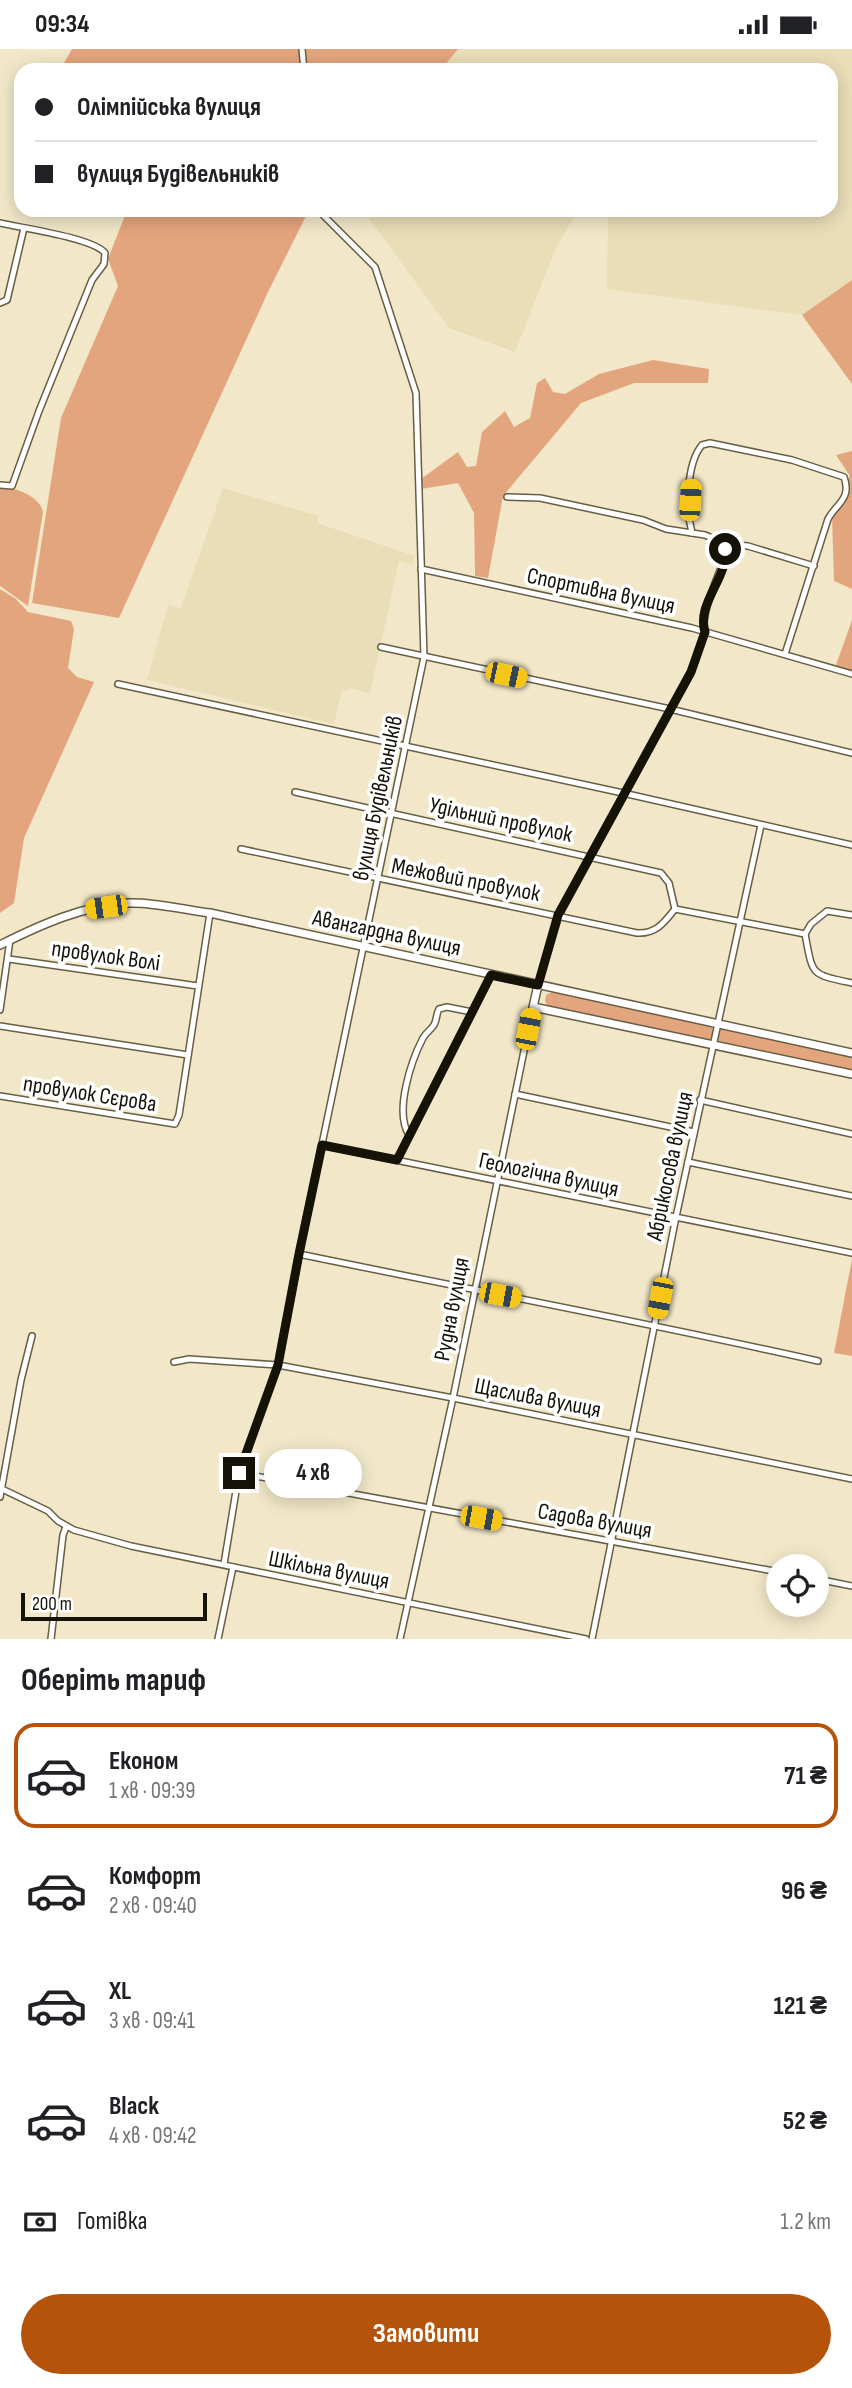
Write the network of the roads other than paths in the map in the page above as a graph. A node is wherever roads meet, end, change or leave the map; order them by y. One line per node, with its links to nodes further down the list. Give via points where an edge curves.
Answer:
1 (325, 217): 10 (street, вулиця Будівельників, via 375,268 416,393)
2 (0, 223): 3 (street)
3 (24, 228): 4 (street, via 7,300); 5 (street, via 102,248 104,264 92,280 12,487)
4 (0, 303)
5 (0, 485)
6 (507, 497): 7 (street, via 540,498)
7 (692, 533): 8 (street); 9 (street, via 688,519 692,462 702,445 792,460 841,475 848,484 844,501 828,519)
8 (726, 544): 9 (street); 11 (street, via 721,572 705,610)
9 (814, 566): 13 (street)
10 (421, 569): 11 (street, Спортивна вулиця); 14 (street, вулиця Будівельників)
11 (705, 632): 13 (street, Спортивна вулиця); 17 (street, via 691,672)
12 (381, 647): 14 (street)
13 (785, 654): 15 (street, Спортивна вулиця)
14 (424, 657): 17 (street); 18 (street, вулиця Будівельників)
15 (852, 674)
16 (118, 684): 18 (street)
17 (670, 709): 19 (street); 21 (street)
18 (406, 747): 21 (street); 22 (street, вулиця Будівельників)
19 (852, 753)
20 (295, 792): 22 (street, Удільний провулок)
21 (623, 793): 23 (street); 26 (street)
22 (391, 813): 26 (street, Удільний провулок); 27 (street, вулиця Будівельників)
23 (761, 825): 24 (street); 32 (street, Абрикосова вулиця)
24 (852, 845)
25 (241, 849): 27 (street, Межовий провулок)
26 (589, 856): 28 (street, Удільний провулок, via 665,876); 30 (street)
27 (378, 879): 30 (street, Межовий провулок); 36 (street, вулиця Будівельників)
28 (675, 909): 30 (street, Межовий провулок, via 647,933); 32 (street)
29 (210, 913): 34 (street, Авангардна вулиця, via 129,903 82,910); 36 (street, Авангардна вулиця); 41 (street)
30 (558, 915): 40 (street)
31 (852, 915): 33 (street, via 827,911)
32 (740, 922): 33 (street); 45 (street, Абрикосова вулиця)
33 (804, 934): 39 (street, via 815,972)
34 (10, 940): 35 (street, Авангардна вулиця); 37 (street)
35 (0, 945)
36 (364, 947): 38 (street, Авангардна вулиця); 57 (street, вулиця Будівельників)
37 (9, 959): 41 (street, провулок Волі); 43 (street)
38 (491, 975): 40 (street, Авангардна вулиця); 44 (street)
39 (852, 983)
40 (538, 985): 42 (street, Рудна вулиця); 45 (street, Авангардна вулиця)
41 (198, 986): 49 (street)
42 (533, 1007): 47 (street); 51 (street, Рудна вулиця)
43 (0, 1010)
44 (472, 1012): 56 (street); 56 (street, via 439,1009 424,1036 402,1112)
45 (718, 1023): 47 (street, Абрикосова вулиця); 48 (street, Авангардна вулиця)
46 (0, 1026): 49 (street)
47 (713, 1046): 50 (street); 53 (street, Абрикосова вулиця)
48 (852, 1053)
49 (188, 1055): 52 (street, провулок Сєрова, via 175,1124)
50 (852, 1075)
51 (515, 1094): 54 (street); 60 (street, Рудна вулиця)
52 (0, 1096)
53 (700, 1100): 54 (street, Абрикосова вулиця); 55 (street)
54 (694, 1132): 59 (street, Абрикосова вулиця)
55 (852, 1134)
56 (409, 1135): 58 (street)
57 (322, 1145): 58 (street, Геологічна вулиця); 64 (street, вулиця Будівельників)
58 (397, 1160): 60 (street, Геологічна вулиця)
59 (688, 1162): 61 (street); 62 (street, Абрикосова вулиця)
60 (496, 1181): 62 (street, Геологічна вулиця); 65 (street, Рудна вулиця)
61 (852, 1196)
62 (676, 1217): 63 (street, Геологічна вулиця); 66 (street, Абрикосова вулиця)
63 (852, 1253)
64 (299, 1254): 65 (street); 70 (street, вулиця Будівельників)
65 (474, 1290): 66 (street); 71 (street, Рудна вулиця)
66 (654, 1324): 68 (street); 72 (street, Абрикосова вулиця)
67 (32, 1336): 75 (street)
68 (818, 1361)
69 (174, 1362): 70 (street, Щаслива вулиця)
70 (278, 1365): 71 (street, Щаслива вулиця); 73 (street, вулиця Будівельників)
71 (453, 1398): 72 (street, Щаслива вулиця); 77 (street, Рудна вулиця)
72 (631, 1433): 74 (street, Щаслива вулиця); 79 (street, Абрикосова вулиця)
73 (239, 1473): 77 (street, Садова вулиця); 80 (street, вулиця Будівельників)
74 (852, 1479)
75 (1, 1488): 76 (street); 78 (street, via 48,1511)
76 (0, 1497)
77 (429, 1509): 79 (street, Садова вулиця); 85 (street, Рудна вулиця)
78 (66, 1527): 80 (street, Шкільна вулиця, via 131,1546); 86 (street)
79 (612, 1540): 82 (street, Садова вулиця); 90 (street, Абрикосова вулиця)
80 (224, 1564): 81 (street, Шкільна вулиця)
81 (233, 1567): 85 (street, Шкільна вулиця); 87 (street)
82 (766, 1570)
83 (829, 1582): 84 (street)
84 (852, 1586)
85 (407, 1602): 88 (street, Рудна вулиця); 89 (street, Шкільна вулиця)
86 (51, 1639)
87 (218, 1639)
88 (400, 1639)
89 (586, 1639)
90 (592, 1639)

